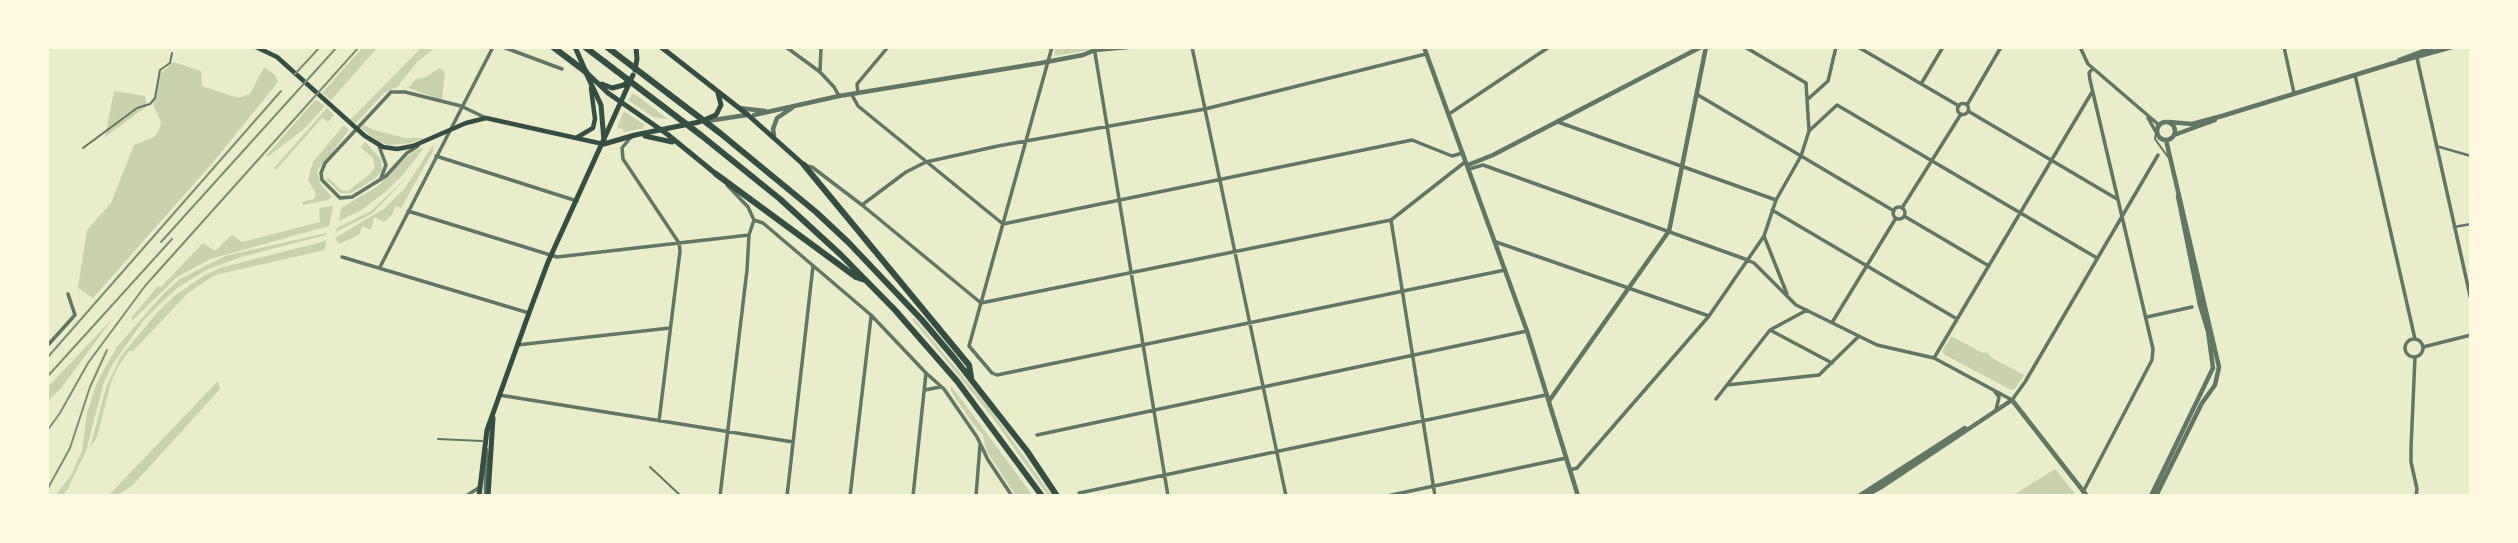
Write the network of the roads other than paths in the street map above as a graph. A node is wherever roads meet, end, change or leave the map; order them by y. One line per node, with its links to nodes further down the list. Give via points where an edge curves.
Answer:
1 (256, 47): 84 (main road, via 277,57)
2 (493, 47): 55 (street)
3 (503, 47): 37 (street)
4 (553, 47): 38 (highway)
5 (575, 47): 38 (main road)
6 (585, 47): 140 (highway, via 780,199)
7 (607, 47): 174 (highway, via 816,212 922,320)
8 (636, 47): 40 (main road)
9 (661, 47): 46 (main road)
10 (786, 47): 39 (street)
11 (821, 47): 39 (street)
12 (888, 47): 49 (street, via 857,85)
13 (1052, 47): 34 (street)
14 (1128, 47): 28 (street)
15 (1192, 47): 58 (street)
16 (1549, 47): 61 (street)
17 (1700, 47): 68 (street)
18 (1706, 47): 47 (street)
19 (1745, 47): 51 (street, via 1805,83)
20 (1836, 47): 51 (street, via 1828,81)
21 (1858, 47): 44 (street)
22 (1943, 47): 44 (street)
23 (2001, 47): 54 (street)
24 (2080, 47): 36 (street)
25 (2284, 47): 48 (street)
26 (2434, 47): 30 (street)
27 (2452, 47): 32 (street)
28 (1095, 48): 34 (street); 71 (street)
29 (1425, 49): 58 (street); 61 (street)
30 (2423, 49): 33 (street, via 2423,54); 35 (street)
31 (172, 53): 86 (lane, via 170,63 160,70 150,104 137,108)
32 (2417, 58): 33 (street); 85 (street)
33 (2406, 61): 35 (street)
34 (1047, 62): 49 (street); 81 (street)
35 (2394, 63): 41 (street)
36 (2093, 68): 45 (street, via 2089,73); 64 (street)
37 (562, 69)
38 (586, 72): 42 (main road); 43 (main road)
39 (820, 72): 50 (street)
40 (634, 75): 42 (main road, via 624,85 612,88); 52 (main road)
41 (2355, 75): 48 (street); 164 (street)
42 (598, 83): 52 (main road)
43 (591, 84): 79 (main road, via 593,128); 83 (main road, via 601,104)
44 (1921, 84): 56 (street)
45 (2092, 90): 94 (street); 105 (street)
46 (718, 92): 57 (main road); 67 (main road, via 721,105 716,116)
47 (1698, 94): 91 (street); 99 (street)
48 (2295, 94): 65 (street)
49 (855, 95): 50 (street); 95 (street, via 858,106)
50 (839, 96): 53 (street)
51 (1807, 100): 73 (street)
52 (622, 102): 72 (main road); 83 (main road)
53 (798, 105): 59 (street); 78 (street, via 777,118)
54 (1966, 105): 56 (street); 60 (street)
55 (461, 106): 66 (street); 75 (street); 102 (street, via 391,92 321,173 324,183 343,198)
56 (1959, 106): 62 (street)
57 (739, 108): 59 (street); 63 (main road)
58 (1205, 109): 71 (street); 103 (street)
59 (770, 111): 63 (street)
60 (1968, 111): 62 (street); 94 (street)
61 (1449, 114): 88 (street)
62 (1961, 114): 96 (street)
63 (751, 115): 67 (street); 78 (main road)
64 (2147, 116): 70 (street); 74 (street)
65 (2222, 117): 69 (street, via 2192,124); 77 (street)
66 (486, 118): 75 (main road); 79 (main road)
67 (699, 122): 72 (main road)
68 (1558, 122): 98 (street); 99 (street)
69 (2169, 122): 70 (street); 77 (street)
70 (2159, 125): 74 (street)
71 (1108, 126): 81 (street); 108 (street)
72 (662, 130): 76 (main road); 87 (main road)
73 (1809, 131): 91 (street); 96 (street, via 1837,105)
74 (2157, 131): 80 (street); 93 (lane, via 2155,139)
75 (448, 132): 82 (main road); 90 (street)
76 (635, 135): 83 (main road); 87 (main road, via 656,136); 128 (street, via 622,148 622,159)
77 (2174, 135): 80 (street)
78 (774, 136): 97 (main road)
79 (576, 138): 83 (main road)
80 (2166, 140): 93 (street)
81 (1026, 141): 95 (street); 121 (street)
82 (423, 142): 84 (main road, via 402,148); 102 (street)
83 (604, 144): 107 (main road)
84 (379, 146): 102 (street, via 386,166)
85 (2436, 146): 92 (street); 123 (street)
86 (83, 148)
87 (684, 148): 101 (main road)
88 (1463, 153): 98 (street); 103 (street, via 1452,156 1412,139)
89 (2158, 155): 118 (street)
90 (436, 156): 107 (street); 113 (street)
91 (1801, 156): 106 (street); 114 (street)
92 (2471, 156)
93 (2170, 160): 100 (street)
94 (2050, 161): 105 (street); 115 (street)
95 (926, 162): 109 (street); 121 (street)
96 (1931, 162): 111 (street); 115 (street)
97 (804, 165): 109 (street); 174 (highway, via 969,365)
98 (1468, 167): 119 (street); 124 (street, via 1483,165); 127 (street)
99 (1683, 167): 106 (street); 124 (street)
100 (2173, 171): 104 (street); 110 (street)
101 (716, 174): 120 (street, via 748,207); 140 (highway)
102 (380, 180)
103 (1220, 180): 108 (street); 129 (street)
104 (2177, 193): 110 (street); 227 (street, via 2213,368)
105 (2117, 199): 118 (street)
106 (1776, 200): 112 (street)
107 (577, 201): 130 (main road)
108 (1120, 201): 121 (street); 139 (street)
109 (862, 205): 147 (street)
110 (2183, 206): 227 (street, via 2219,367 2215,385)
111 (1902, 208): 114 (street); 116 (street)
112 (1772, 210): 126 (street); 135 (street)
113 (408, 211): 130 (street); 137 (street)
114 (1894, 211): 117 (street)
115 (2020, 213): 132 (street); 136 (street)
116 (1904, 216): 117 (street); 136 (street)
117 (1896, 218): 135 (street)
118 (2121, 218): 132 (street); 153 (street)
119 (1391, 219): 129 (street); 143 (street)
120 (754, 220): 125 (street); 134 (street)
121 (1003, 224): 147 (street)
122 (2471, 224): 123 (street)
123 (2455, 227): 141 (street)
124 (1669, 231): 133 (street); 142 (street)
125 (749, 234): 128 (street); 191 (street)
126 (1764, 236): 133 (street); 145 (street)
127 (1495, 242): 138 (street); 142 (street)
128 (679, 243): 130 (street); 158 (street)
129 (1234, 251): 139 (street); 155 (street)
130 (552, 256): 150 (main road)
131 (342, 257): 137 (street)
132 (2097, 258): 183 (street)
133 (1749, 261): 145 (street); 152 (street)
134 (813, 266): 151 (street); 194 (street)
135 (1866, 266): 154 (street); 156 (street)
136 (1989, 266): 154 (street)
137 (380, 267): 150 (street)
138 (1505, 270): 143 (street); 159 (street)
139 (1132, 272): 147 (street); 166 (street)
140 (867, 281): 219 (highway, via 957,381)
141 (2469, 284): 146 (street)
142 (1629, 287): 152 (street); 184 (street)
143 (1403, 290): 155 (street); 169 (street)
144 (68, 294): 167 (street, via 75,315)
145 (1787, 296): 149 (street)
146 (2471, 300)
147 (981, 303): 166 (street, via 969,346 997,375)
148 (2192, 307): 153 (street)
149 (1807, 310): 156 (street); 160 (street)
150 (528, 313): 165 (main road)
151 (871, 315): 157 (street); 161 (street)
152 (1709, 316): 201 (street, via 1577,468)
153 (2146, 317): 207 (street, via 2152,360)
154 (1957, 319): 171 (street)
155 (1250, 322): 166 (street); 177 (street)
156 (1832, 322): 163 (street)
157 (879, 324): 161 (street); 173 (street)
158 (670, 328): 165 (street); 188 (street)
159 (1527, 331): 169 (street); 181 (street)
160 (1770, 331): 172 (street); 175 (street)
161 (869, 335): 215 (street)
162 (2471, 335): 168 (street)
163 (1859, 336): 171 (street, via 1877,345); 172 (street)
164 (2415, 339): 168 (street); 170 (street, via 2405,347 2406,353)
165 (517, 345): 180 (main road)
166 (1143, 345): 185 (street)
167 (47, 346)
168 (2423, 347): 170 (street)
169 (1413, 356): 177 (street); 189 (street)
170 (2415, 357): 228 (street, via 2411,462)
171 (1934, 358): 179 (street)
172 (1832, 363): 175 (street, via 1819,376)
173 (926, 373): 176 (street); 178 (street)
174 (972, 379): 220 (highway)
175 (1727, 386): 182 (street)
176 (941, 387): 178 (street); 195 (street)
177 (1263, 387): 185 (street); 197 (street)
178 (925, 390): 216 (street)
179 (1994, 390): 183 (street); 186 (street, via 1999,397)
180 (499, 395): 187 (main road); 188 (street)
181 (1546, 395): 184 (street); 189 (street)
182 (1716, 399)
183 (2012, 400): 186 (street); 207 (street)
184 (1548, 401): 198 (street)
185 (1154, 410): 192 (street); 203 (street)
186 (1996, 410): 190 (street)
187 (493, 415): 196 (main road); 205 (main road)
188 (660, 421): 191 (street)
189 (1422, 421): 197 (street); 204 (street)
190 (1978, 421): 225 (street); 226 (street)
191 (728, 432): 194 (street); 213 (street)
192 (1037, 435)
193 (438, 439): 196 (lane)
194 (793, 442): 214 (street)
195 (980, 443): 199 (street); 202 (street)
196 (485, 444): 205 (main road)
197 (1276, 452): 203 (street); 222 (street)
198 (1566, 458): 201 (street); 204 (street)
199 (988, 460): 202 (street); 218 (street)
200 (650, 467): 212 (lane)
201 (1570, 470): 208 (street)
202 (979, 471): 217 (street)
203 (1165, 475): 206 (street); 221 (street)
204 (1434, 486): 223 (street); 224 (street)
205 (485, 492): 209 (street); 210 (main road); 211 (street)
206 (1080, 494)
207 (2085, 494)
208 (1576, 495)
209 (466, 496)
210 (479, 496)
211 (494, 496)
212 (681, 496)
213 (720, 496)
214 (787, 496)
215 (850, 496)
216 (913, 496)
217 (976, 496)
218 (1012, 496)
219 (1042, 496)
220 (1057, 496)
221 (1168, 496)
222 (1286, 496)
223 (1387, 496)
224 (1435, 496)
225 (1859, 496)
226 (1865, 496)
227 (2153, 496)
228 (2416, 496)

